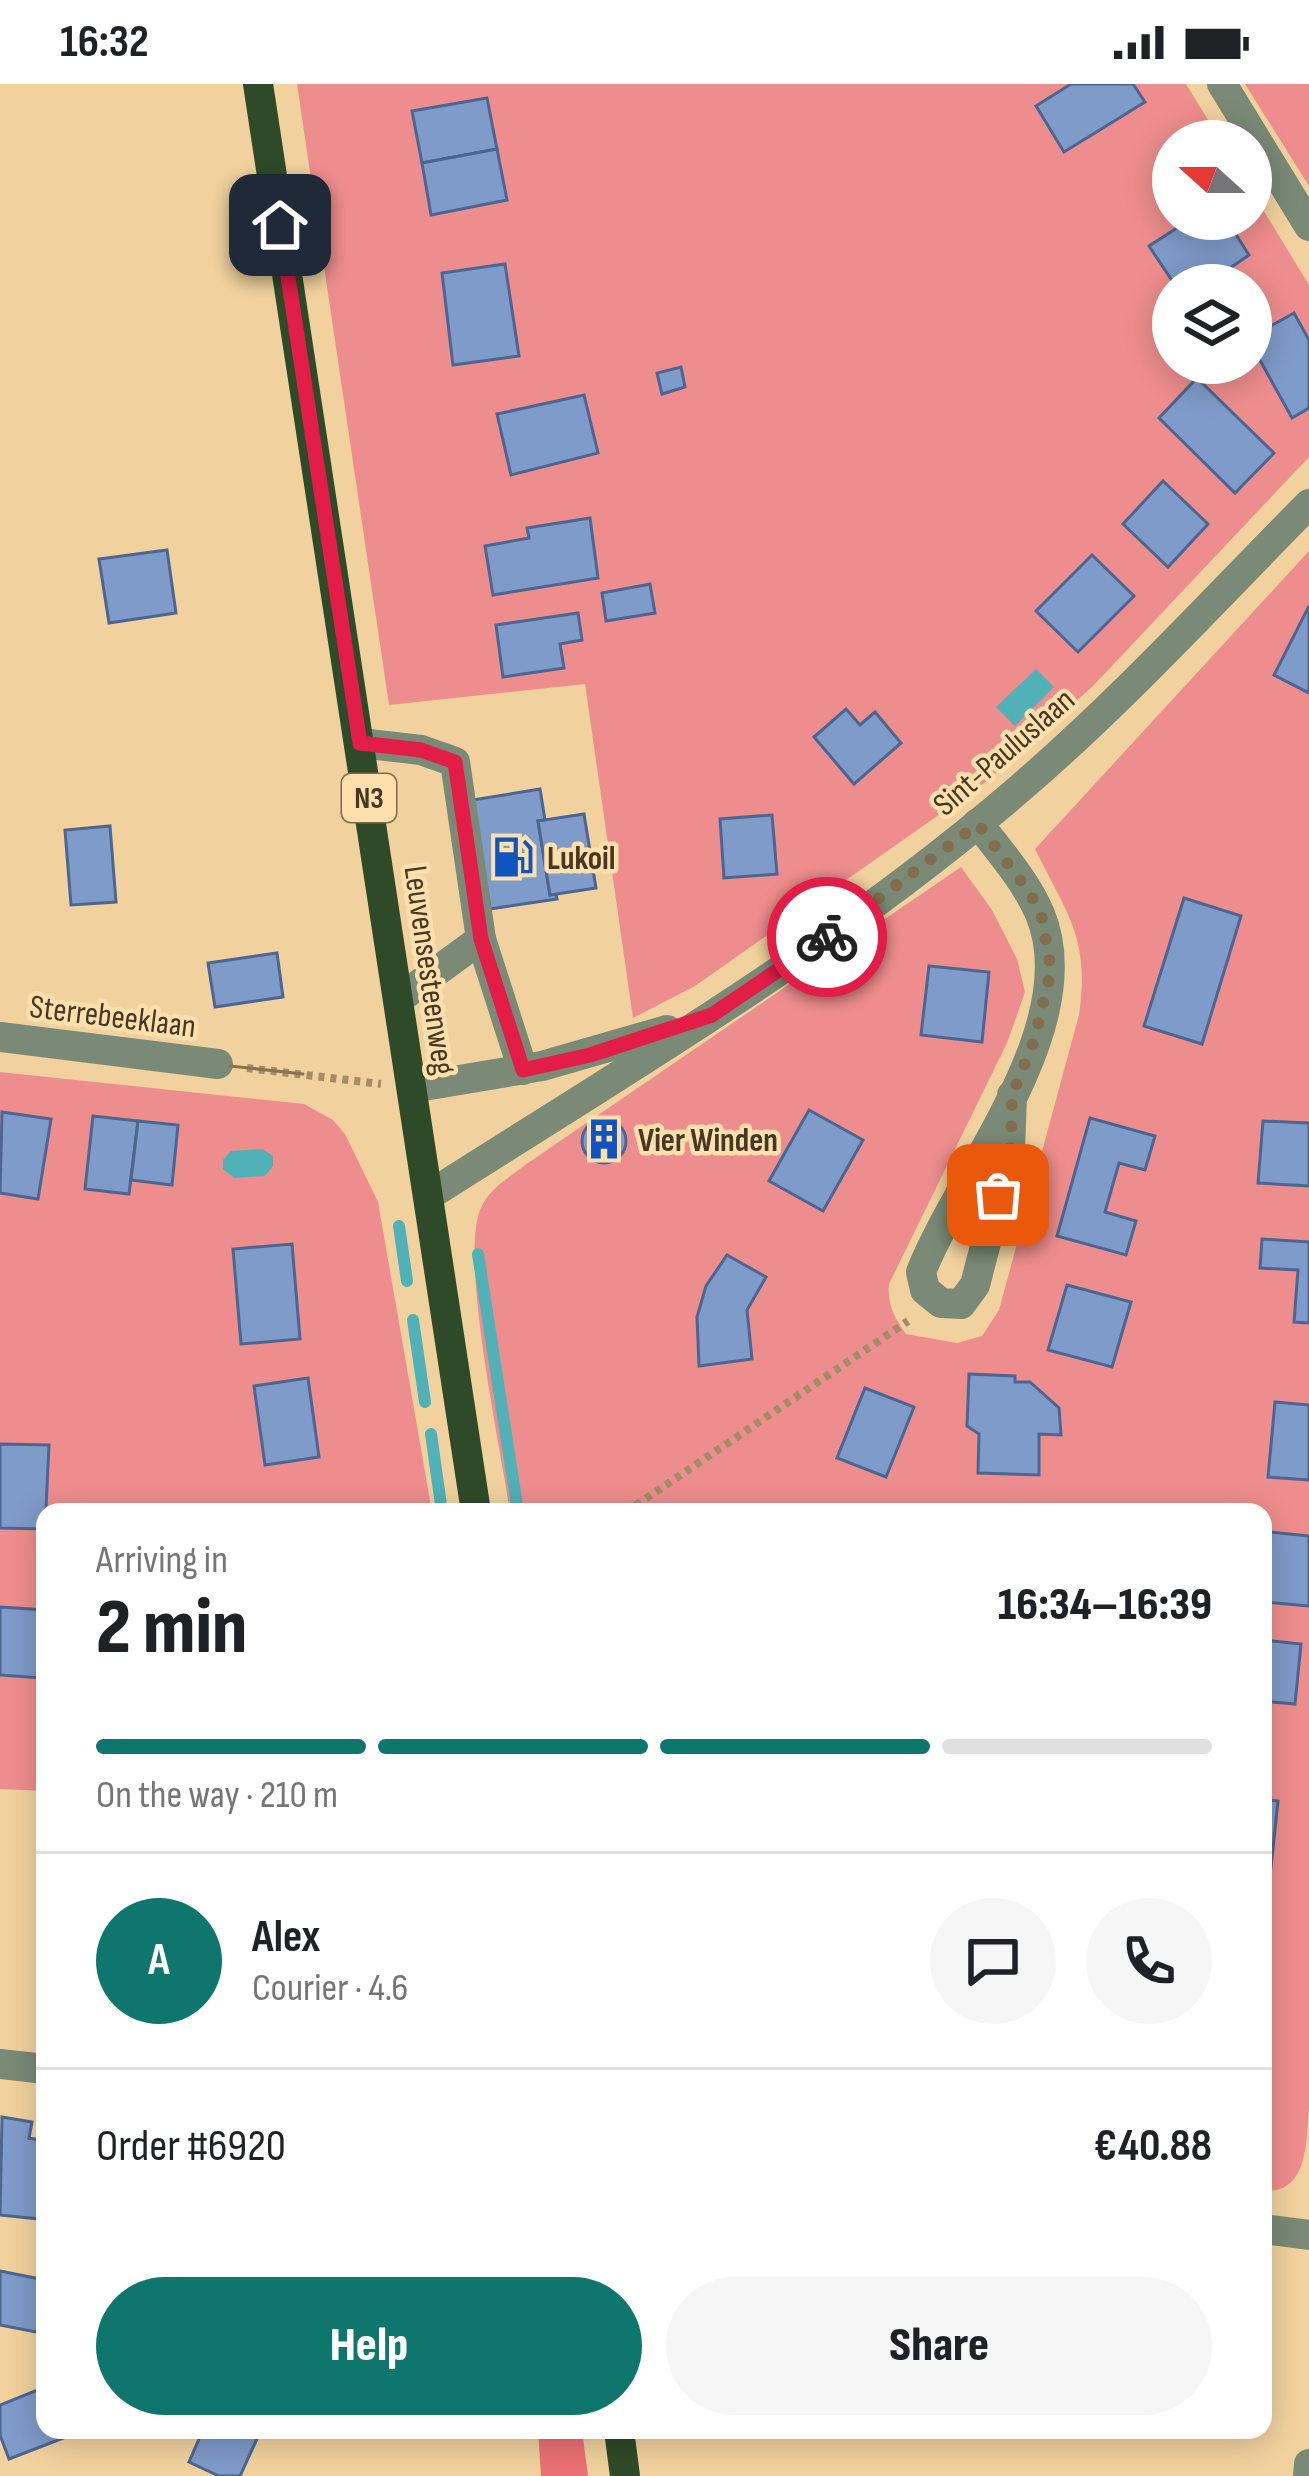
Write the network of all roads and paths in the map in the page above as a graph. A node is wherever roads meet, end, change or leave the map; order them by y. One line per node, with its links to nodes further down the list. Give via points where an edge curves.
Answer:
1 (258, 84): 5 (main road, Leuvensesteenweg / N3)
2 (1222, 84): 3 (street)
3 (1309, 226)
4 (1309, 504): 6 (street, Sint-Pauluslaan)
5 (360, 743): 7 (street, via 455,762); 8 (main road, Leuvensesteenweg / N3)
6 (978, 824): 9 (street, Sint-Pauluslaan); 14 (street, via 1030,893 1048,942 1046,1003)
7 (481, 939): 8 (street); 12 (street)
8 (399, 999): 13 (main road, Leuvensesteenweg / N3)
9 (712, 1015): 12 (street, Sint-Pauluslaan); 15 (street, Sint-Pauluslaan)
10 (0, 1036): 11 (street, Sterrebeeklaan)
11 (218, 1064): 13 (path)
12 (523, 1070): 13 (street, Sint-Pauluslaan)
13 (412, 1088): 15 (main road, Leuvensesteenweg / N3)
14 (1012, 1095): 16 (street, via 921,1272); 16 (street, via 1010,1150 975,1285 961,1304)
15 (428, 1196): 17 (main road, Leuvensesteenweg / N3)
16 (938, 1300): 18 (path)
17 (475, 1503)
18 (639, 1503)
19 (0, 2064): 20 (street)
20 (36, 2068)
21 (1272, 2230): 22 (street)
22 (1309, 2235)
23 (620, 2439): 25 (main road)
24 (1309, 2464): 26 (street)
25 (625, 2476)
26 (1308, 2476)

